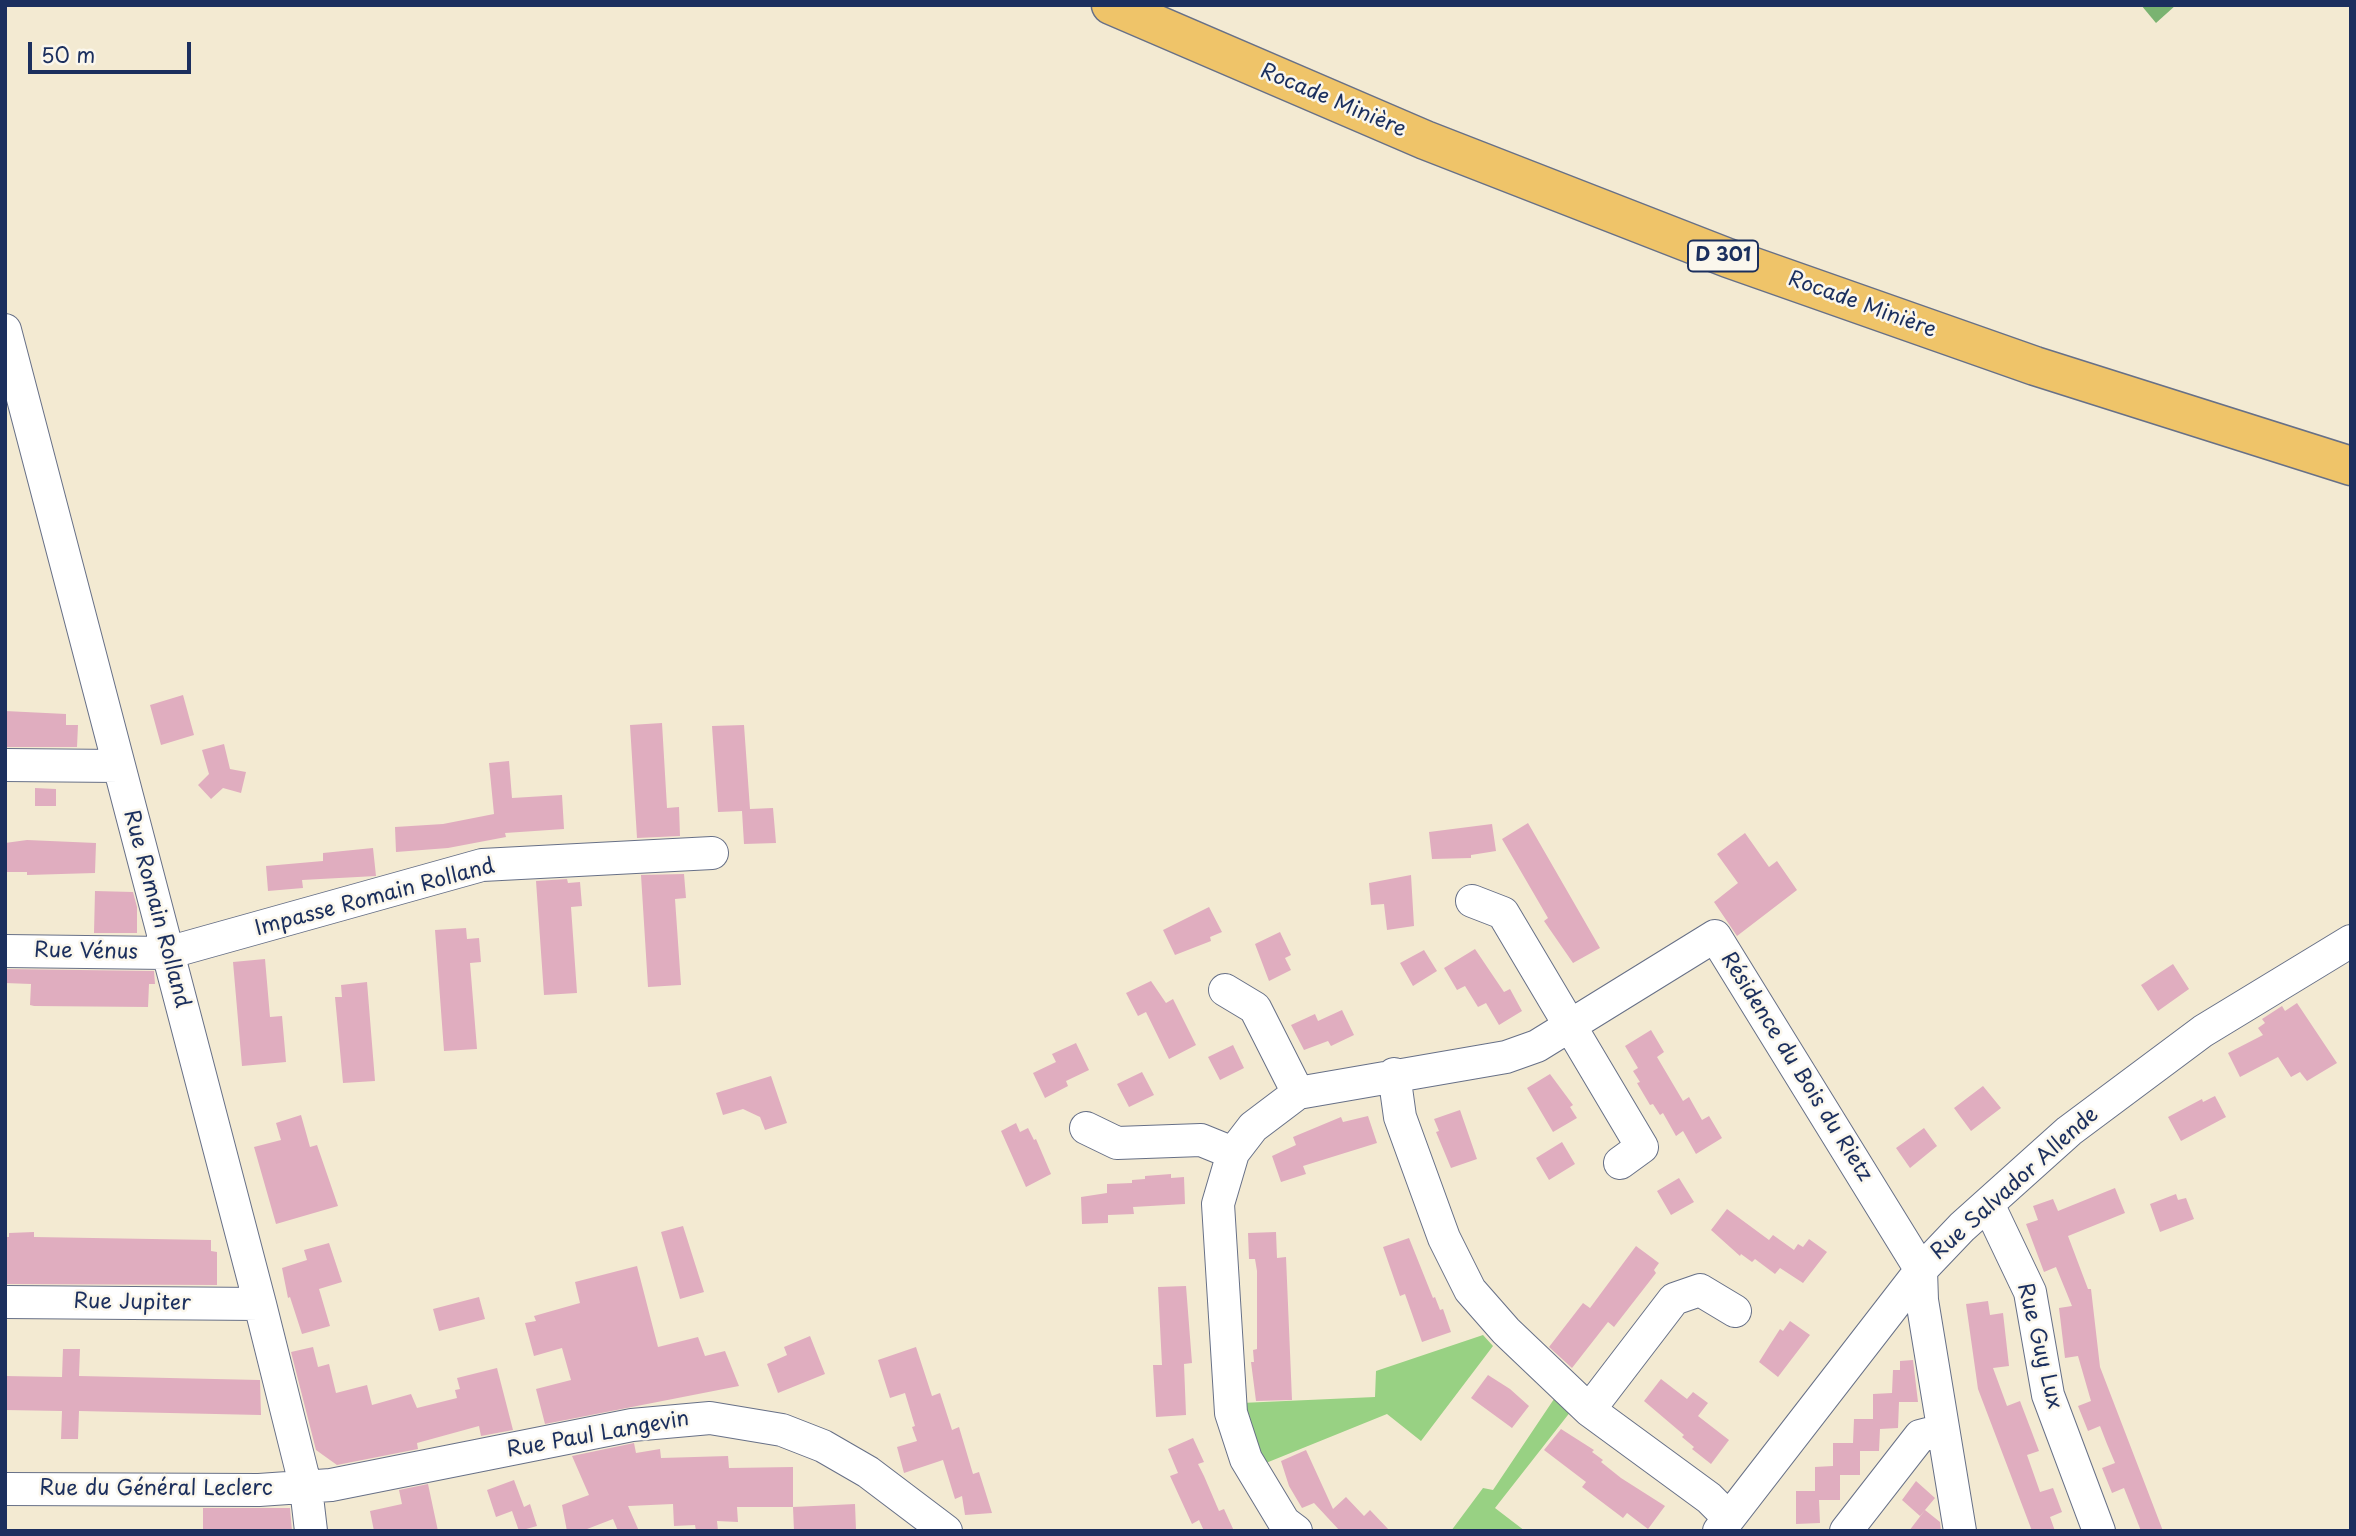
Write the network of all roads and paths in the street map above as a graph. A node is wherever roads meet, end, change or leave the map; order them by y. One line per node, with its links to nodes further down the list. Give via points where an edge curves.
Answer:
1 (1111, 5): 5 (highway, Rocade Minière / D 301, via 1425,140 1728,258 2035,366)
2 (1164, 5): 4 (highway, Rocade Minière / D 301, via 1433,121 1777,253 2037,345)
3 (5, 330): 7 (street, Rue Romain Rolland)
4 (2351, 444)
5 (2351, 467)
6 (5, 765): 7 (street)
7 (119, 766): 12 (street, Rue Romain Rolland)
8 (712, 853): 12 (street, Impasse Romain Rolland, via 482,865)
9 (1472, 901): 14 (street, via 1503,913)
10 (2351, 941): 20 (street, Rue Salvador Allende, via 2203,1031 2069,1131)
11 (5, 951): 12 (street, Rue Vénus)
12 (167, 953): 23 (street, Rue Romain Rolland)
13 (1225, 990): 16 (street, via 1255,1008)
14 (1572, 1025): 15 (street, Résidence du Bois du Rietz, via 1506,1058); 19 (street, via 1642,1147); 21 (street, Résidence du Bois du Rietz, via 1715,936)
15 (1394, 1074): 16 (street, Résidence du Bois du Rietz); 25 (street, via 1400,1117 1444,1238 1470,1290)
16 (1298, 1093): 18 (street, Résidence du Bois du Rietz, via 1253,1127)
17 (1087, 1128): 18 (street, via 1117,1143 1201,1140)
18 (1233, 1153): 32 (street, Résidence du Bois du Rietz, via 1218,1204 1231,1413 1246,1459 1284,1522)
19 (1620, 1163)
20 (1988, 1204): 21 (street, Rue Salvador Allende); 35 (street, Rue Guy Lux, via 2030,1292 2048,1395)
21 (1921, 1270): 26 (street); 29 (street, Rue Salvador Allende)
22 (5, 1302): 23 (street, Rue Jupiter)
23 (260, 1304): 27 (street, Rue Romain Rolland)
24 (1735, 1311): 25 (street, via 1700,1290 1674,1299)
25 (1589, 1410): 29 (street, via 1709,1498)
26 (1943, 1430): 33 (street, via 1920,1436); 34 (street)
27 (306, 1488): 28 (street, Rue du Général Leclerc); 30 (street, Rue Romain Rolland); 31 (street, Rue Paul Langevin, via 632,1425 710,1418 782,1430 822,1446 868,1472)
28 (5, 1489)
29 (1724, 1524)
30 (311, 1531)
31 (946, 1531)
32 (1296, 1531)
33 (1846, 1531)
34 (1960, 1531)
35 (2099, 1531)

